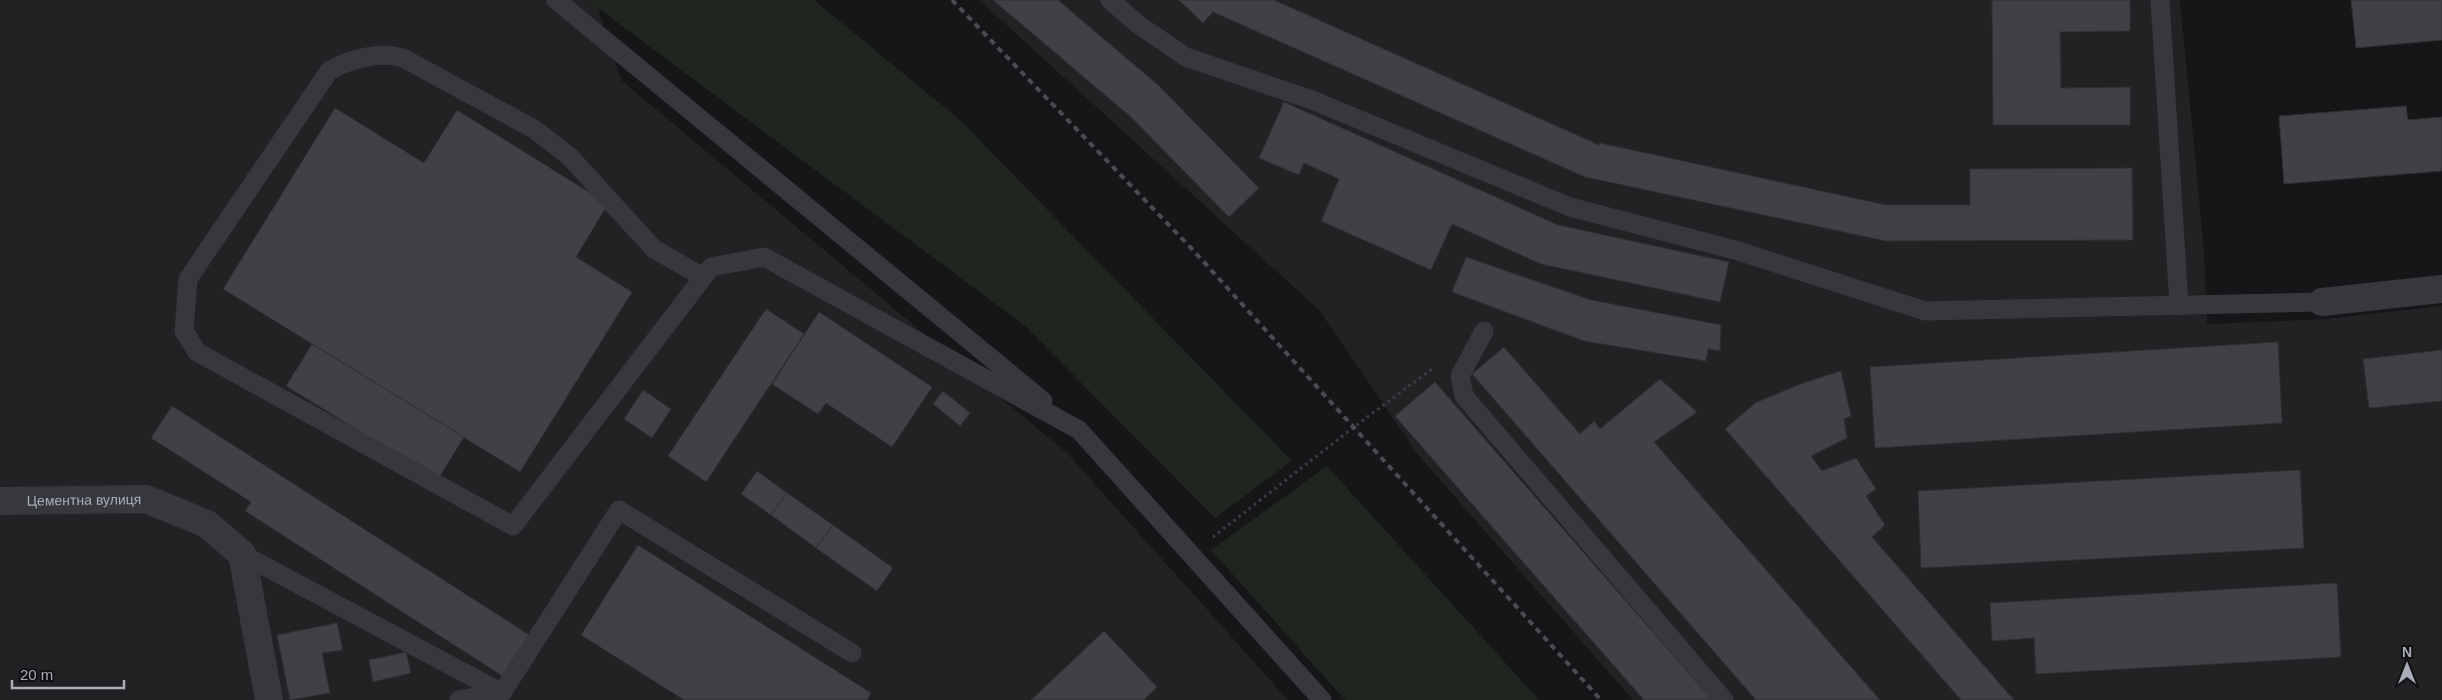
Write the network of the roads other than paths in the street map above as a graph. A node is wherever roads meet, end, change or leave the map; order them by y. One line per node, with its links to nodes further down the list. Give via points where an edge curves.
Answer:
1 (556, 0): 9 (lane)
2 (1110, 0): 7 (lane, via 1139,25 1186,57 1312,100 1570,207 1735,250 1925,310)
3 (2160, 0): 7 (lane)
4 (703, 277): 4 (lane, via 513,526 197,352 184,331 188,279 329,71 347,61 391,55 403,58 534,129 570,157 654,249); 9 (lane, via 711,267 764,257)
5 (2442, 289): 6 (street)
6 (2322, 302): 7 (lane)
7 (2179, 306)
8 (1484, 330): 17 (lane, via 1460,376 1464,396)
9 (1079, 430): 16 (lane)
10 (0, 501): 11 (street, Цементна вулиця, via 146,500 208,524)
11 (242, 554): 13 (lane); 14 (street)
12 (852, 653): 13 (lane, via 619,510)
13 (502, 693): 15 (lane)
14 (268, 700)
15 (459, 700)
16 (1322, 700)
17 (1724, 700)

